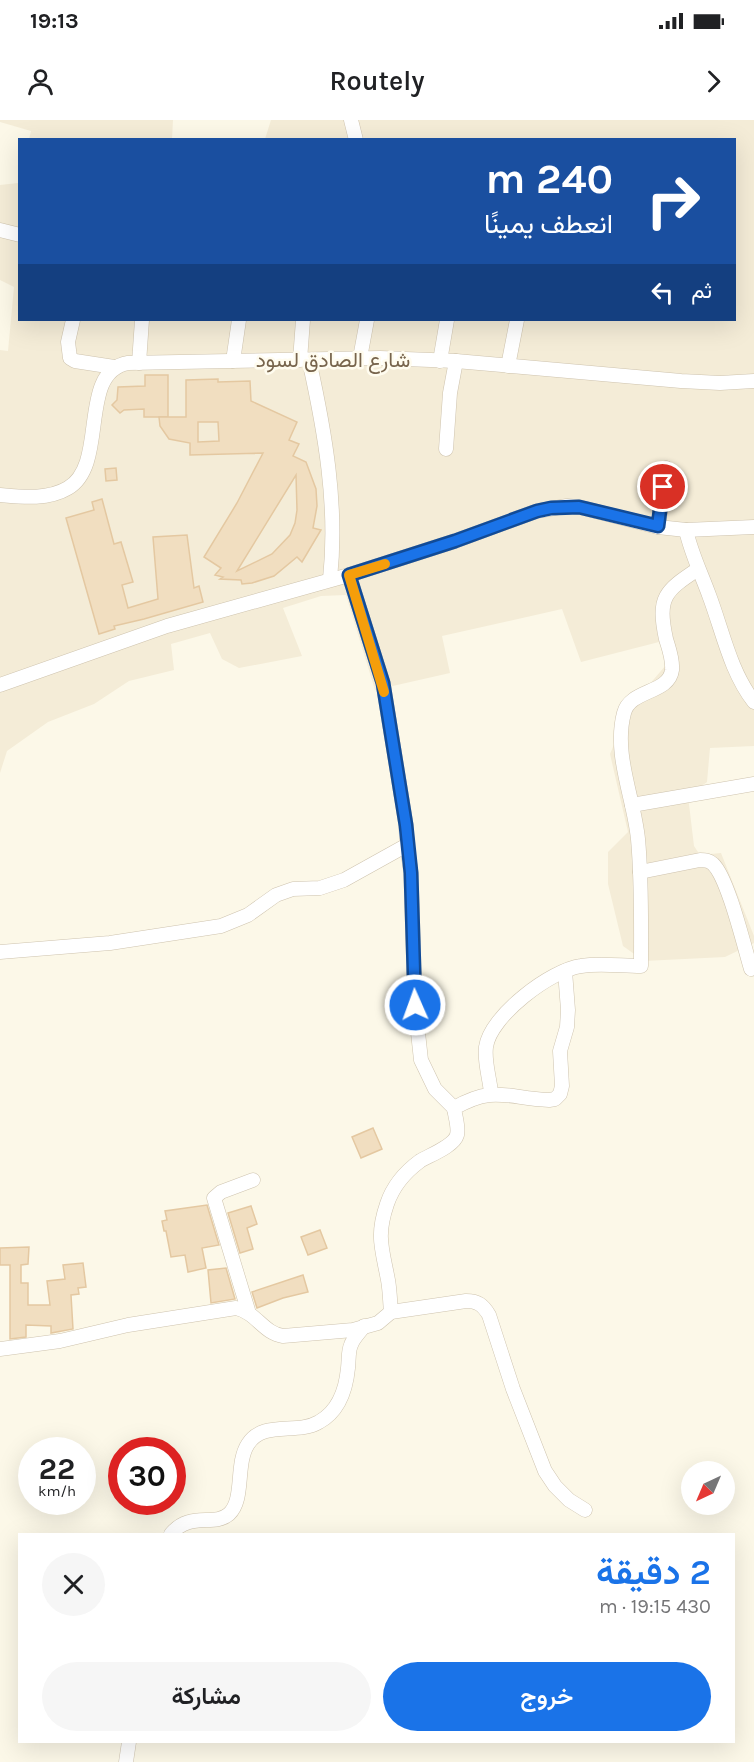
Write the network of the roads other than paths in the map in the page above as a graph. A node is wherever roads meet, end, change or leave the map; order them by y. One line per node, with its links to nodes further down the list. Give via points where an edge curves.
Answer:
1 (351, 120): 2 (street)
2 (356, 138)
3 (0, 230): 4 (street)
4 (18, 234)
5 (73, 321): 19 (street, via 68,342 70,357)
6 (142, 321): 17 (street)
7 (239, 321): 14 (street)
8 (303, 321): 13 (street)
9 (367, 321): 12 (street)
10 (447, 321): 15 (street)
11 (517, 321): 18 (street)
12 (360, 358): 13 (street, شارع الصادق لسود); 15 (street, شارع الصادق لسود)
13 (304, 360): 14 (street, شارع الصادق لسود); 29 (street, via 320,408 329,470 333,525)
14 (233, 361): 17 (street, شارع الصادق لسود)
15 (440, 361): 16 (street, شارع الصادق لسود)
16 (456, 361): 18 (street, شارع الصادق لسود); 21 (street)
17 (139, 363): 19 (street, شارع الصادق لسود)
18 (508, 366): 20 (street, شارع الصادق لسود, via 720,383)
19 (114, 368): 23 (street, via 100,390 90,451 78,479 69,488 45,496)
20 (754, 381)
21 (446, 449)
22 (666, 468): 24 (street)
23 (0, 495)
24 (658, 526): 26 (street); 28 (street, via 587,508 551,508)
25 (754, 527): 26 (street)
26 (686, 530): 27 (street)
27 (698, 569): 31 (street, via 735,671); 33 (street, via 667,591 663,603 672,672 666,682 634,697 624,711 622,757)
28 (349, 575): 29 (street); 34 (street, via 383,683)
29 (330, 579): 30 (street, via 167,626)
30 (0, 686)
31 (754, 702)
32 (754, 784): 33 (street)
33 (632, 805): 35 (street)
34 (407, 844): 36 (street, via 344,880 276,895 248,915 221,926 121,942); 40 (street, via 419,1049 429,1078)
35 (640, 872): 37 (street, via 700,860 715,865); 38 (street, via 641,966 580,966)
36 (0, 952)
37 (751, 969)
38 (566, 971): 39 (street, via 511,1008 494,1028 486,1047); 39 (street, via 568,1010 560,1051 560,1094 549,1100)
39 (491, 1093): 40 (street, via 468,1099)
40 (454, 1108): 43 (street, via 457,1136 405,1174 394,1187 381,1223 380,1242)
41 (254, 1180): 42 (street, via 214,1198)
42 (248, 1310): 44 (street, via 274,1335); 45 (street, via 236,1308)
43 (391, 1312): 44 (street, via 378,1323); 46 (street, via 466,1301 483,1306 545,1471 562,1493)
44 (364, 1326): 47 (street, via 351,1345 339,1404 329,1415 317,1423 258,1433 243,1453 238,1492 228,1515 186,1522)
45 (0, 1349)
46 (585, 1510)
47 (172, 1533)
48 (129, 1743): 49 (street)
49 (126, 1762)

